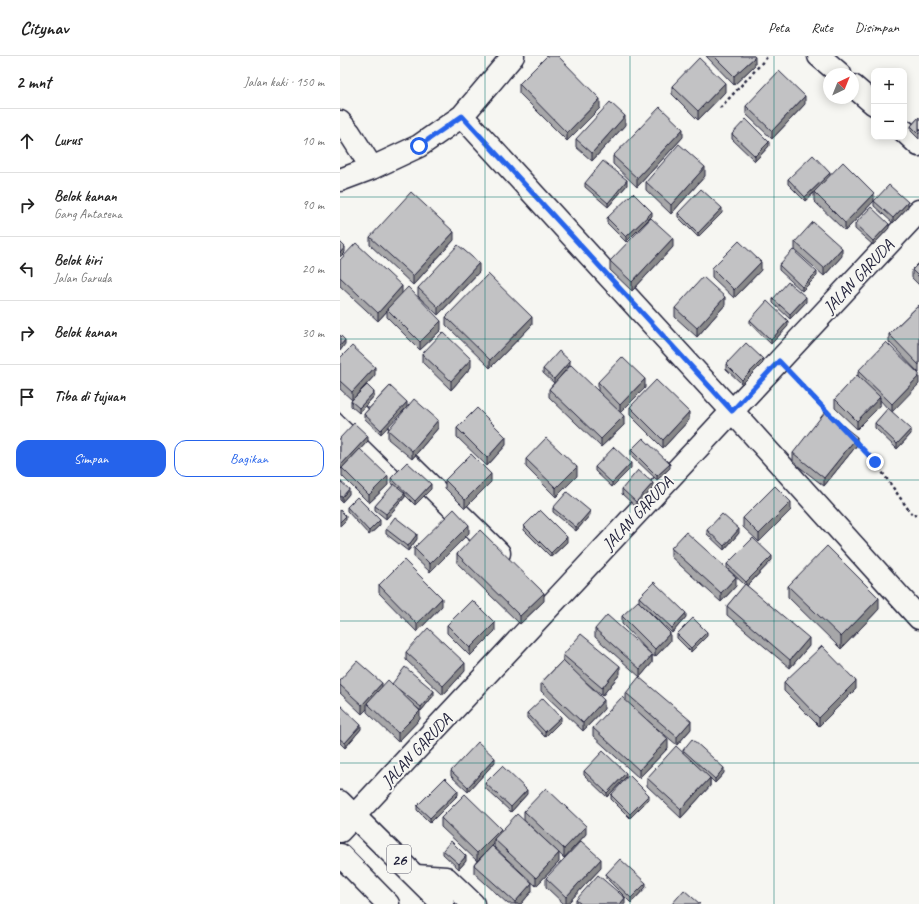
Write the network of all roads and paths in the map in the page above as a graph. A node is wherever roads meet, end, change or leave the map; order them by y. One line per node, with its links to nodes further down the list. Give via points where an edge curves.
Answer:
1 (513, 56): 8 (main road)
2 (768, 56): 7 (path)
3 (819, 56): 4 (main road)
4 (833, 68)
5 (859, 91): 6 (main road)
6 (871, 101)
7 (720, 108)
8 (462, 116): 12 (main road, via 419,146); 17 (main road)
9 (340, 122): 12 (main road)
10 (907, 133): 11 (main road)
11 (919, 145)
12 (372, 168): 13 (main road)
13 (340, 180)
14 (919, 211): 15 (main road, JALAN GARUDA)
15 (779, 361): 17 (main road, JALAN GARUDA); 18 (path)
16 (340, 397): 21 (main road)
17 (732, 411): 22 (main road); 23 (main road, JALAN GARUDA, via 546,598)
18 (838, 422)
19 (854, 439): 20 (path, via 875,462 913,516)
20 (919, 514)
21 (511, 565)
22 (919, 618)
23 (347, 808): 24 (main road, JALAN GARUDA); 26 (main road, 26)
24 (340, 831)
25 (340, 855): 27 (main road, 26)
26 (416, 876): 28 (main road, 26); 29 (main road, via 446,878)
27 (388, 904)
28 (443, 904)
29 (473, 904)

